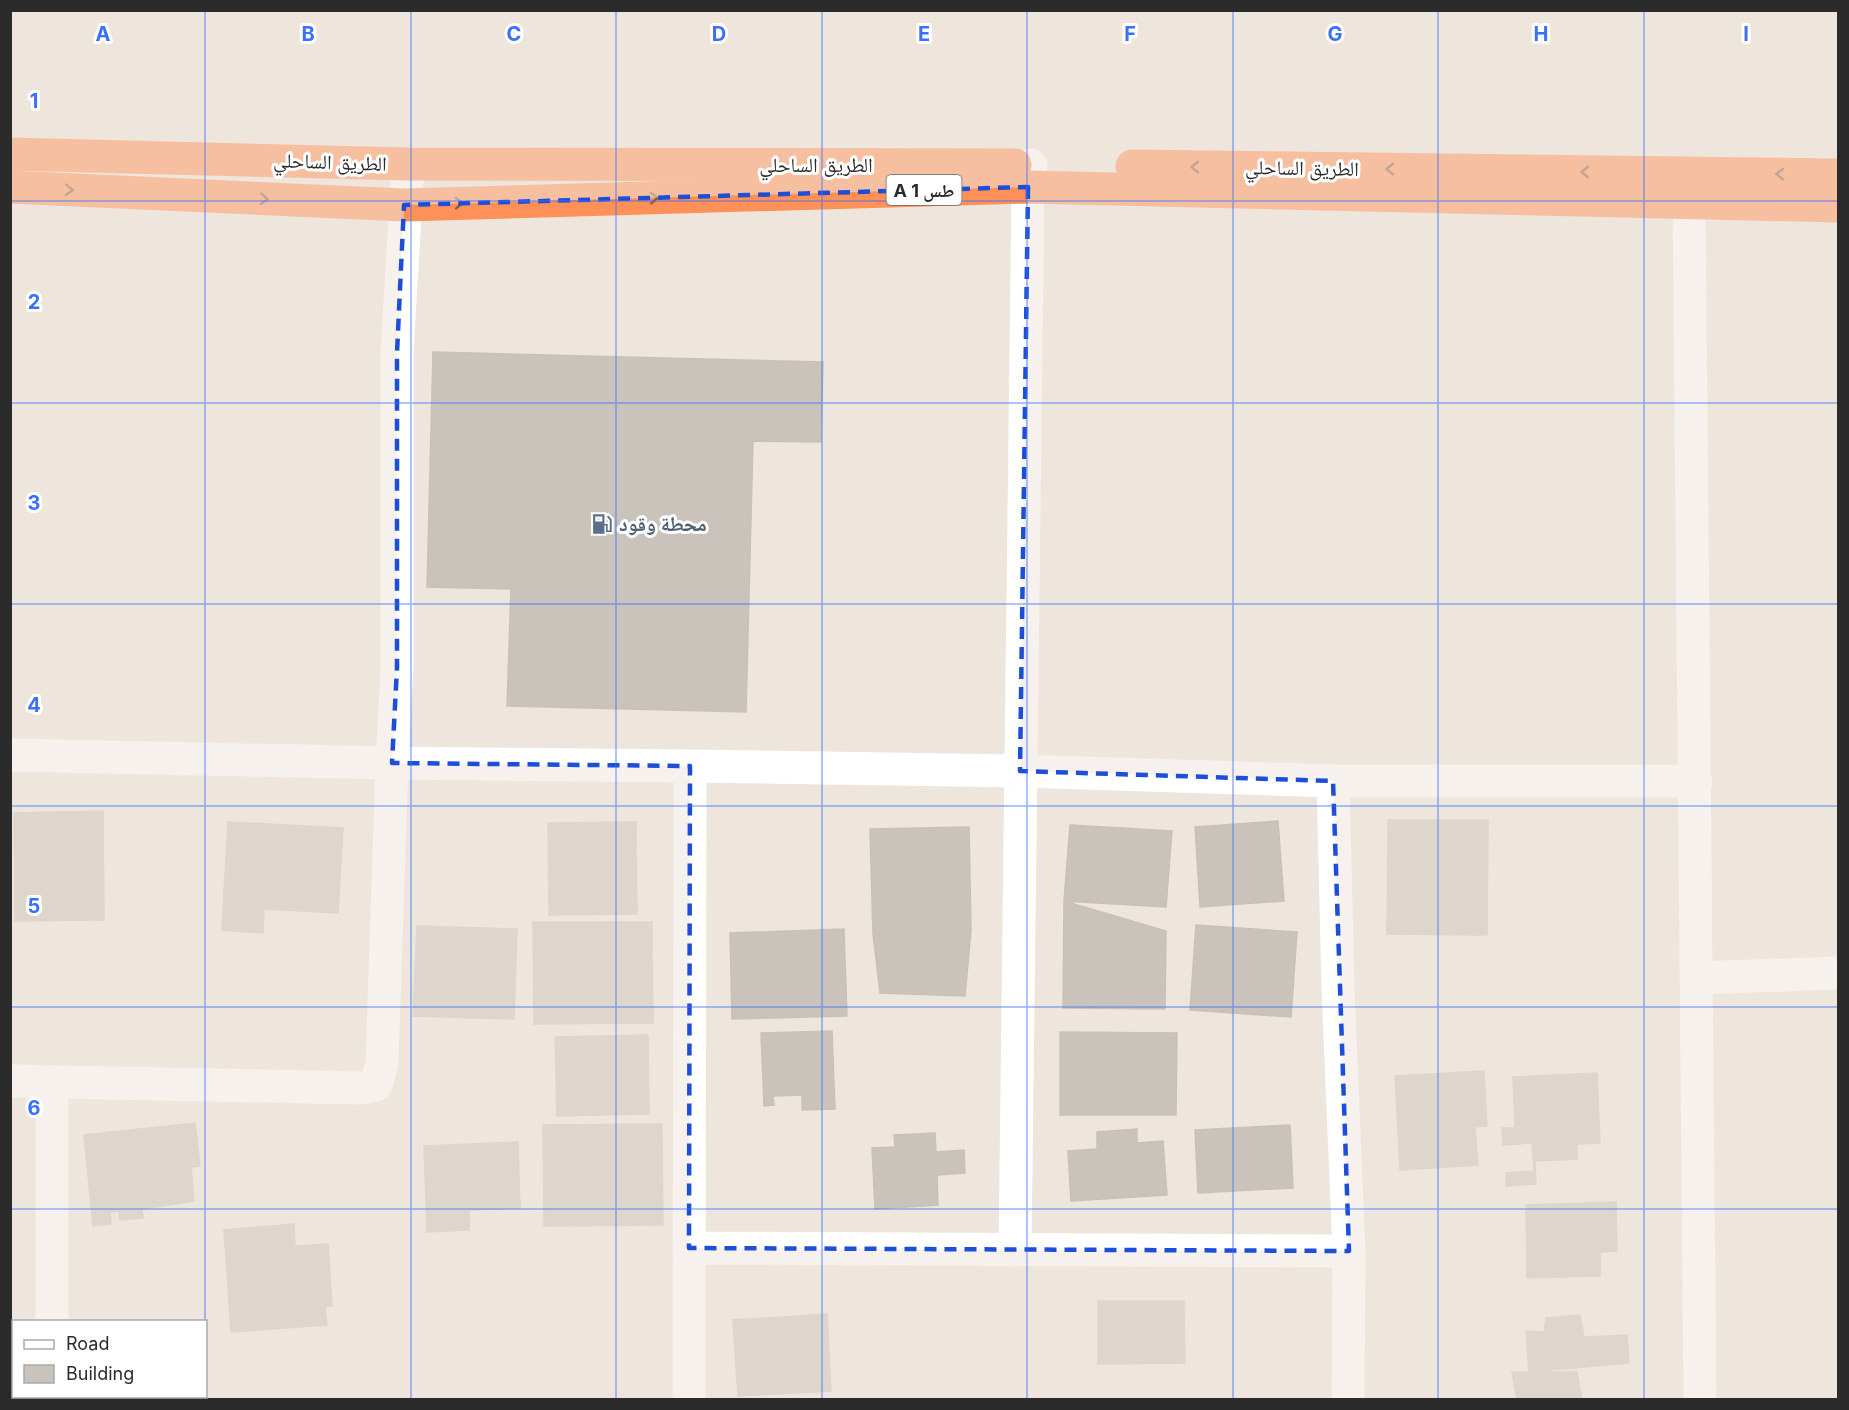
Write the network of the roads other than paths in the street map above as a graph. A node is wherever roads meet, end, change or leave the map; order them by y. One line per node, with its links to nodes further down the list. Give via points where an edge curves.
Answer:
1 (10, 153): 2 (highway, الطريق الساحلي / A 1 طس)
2 (408, 164): 4 (highway, الطريق الساحلي / A 1 طس); 7 (street)
3 (1839, 175): 4 (highway, الطريق الساحلي / A 1 طس, one-way to 4)
4 (1029, 176): 6 (highway, A 1 طس); 7 (highway, A 1 طس, one-way to 4); 12 (street)
5 (10, 187): 7 (highway, A 1 طس, one-way to 7)
6 (1689, 202): 8 (highway, A 1 طس); 14 (street)
7 (404, 205): 10 (street, via 397,353 397,668)
8 (1839, 206)
9 (10, 755): 10 (street)
10 (392, 763): 11 (street); 18 (street, via 382,1062 376,1085 363,1088)
11 (690, 765): 12 (street); 19 (street)
12 (1020, 771): 13 (street); 20 (street)
13 (1333, 781): 14 (street); 21 (street)
14 (1696, 781): 16 (street)
15 (1839, 973): 16 (street)
16 (1698, 978): 25 (street)
17 (10, 1081): 18 (street)
18 (52, 1082): 22 (street)
19 (689, 1248): 20 (street); 23 (street)
20 (1015, 1250): 21 (street)
21 (1349, 1251): 24 (street)
22 (52, 1320)
23 (689, 1400)
24 (1348, 1400)
25 (1700, 1400)

